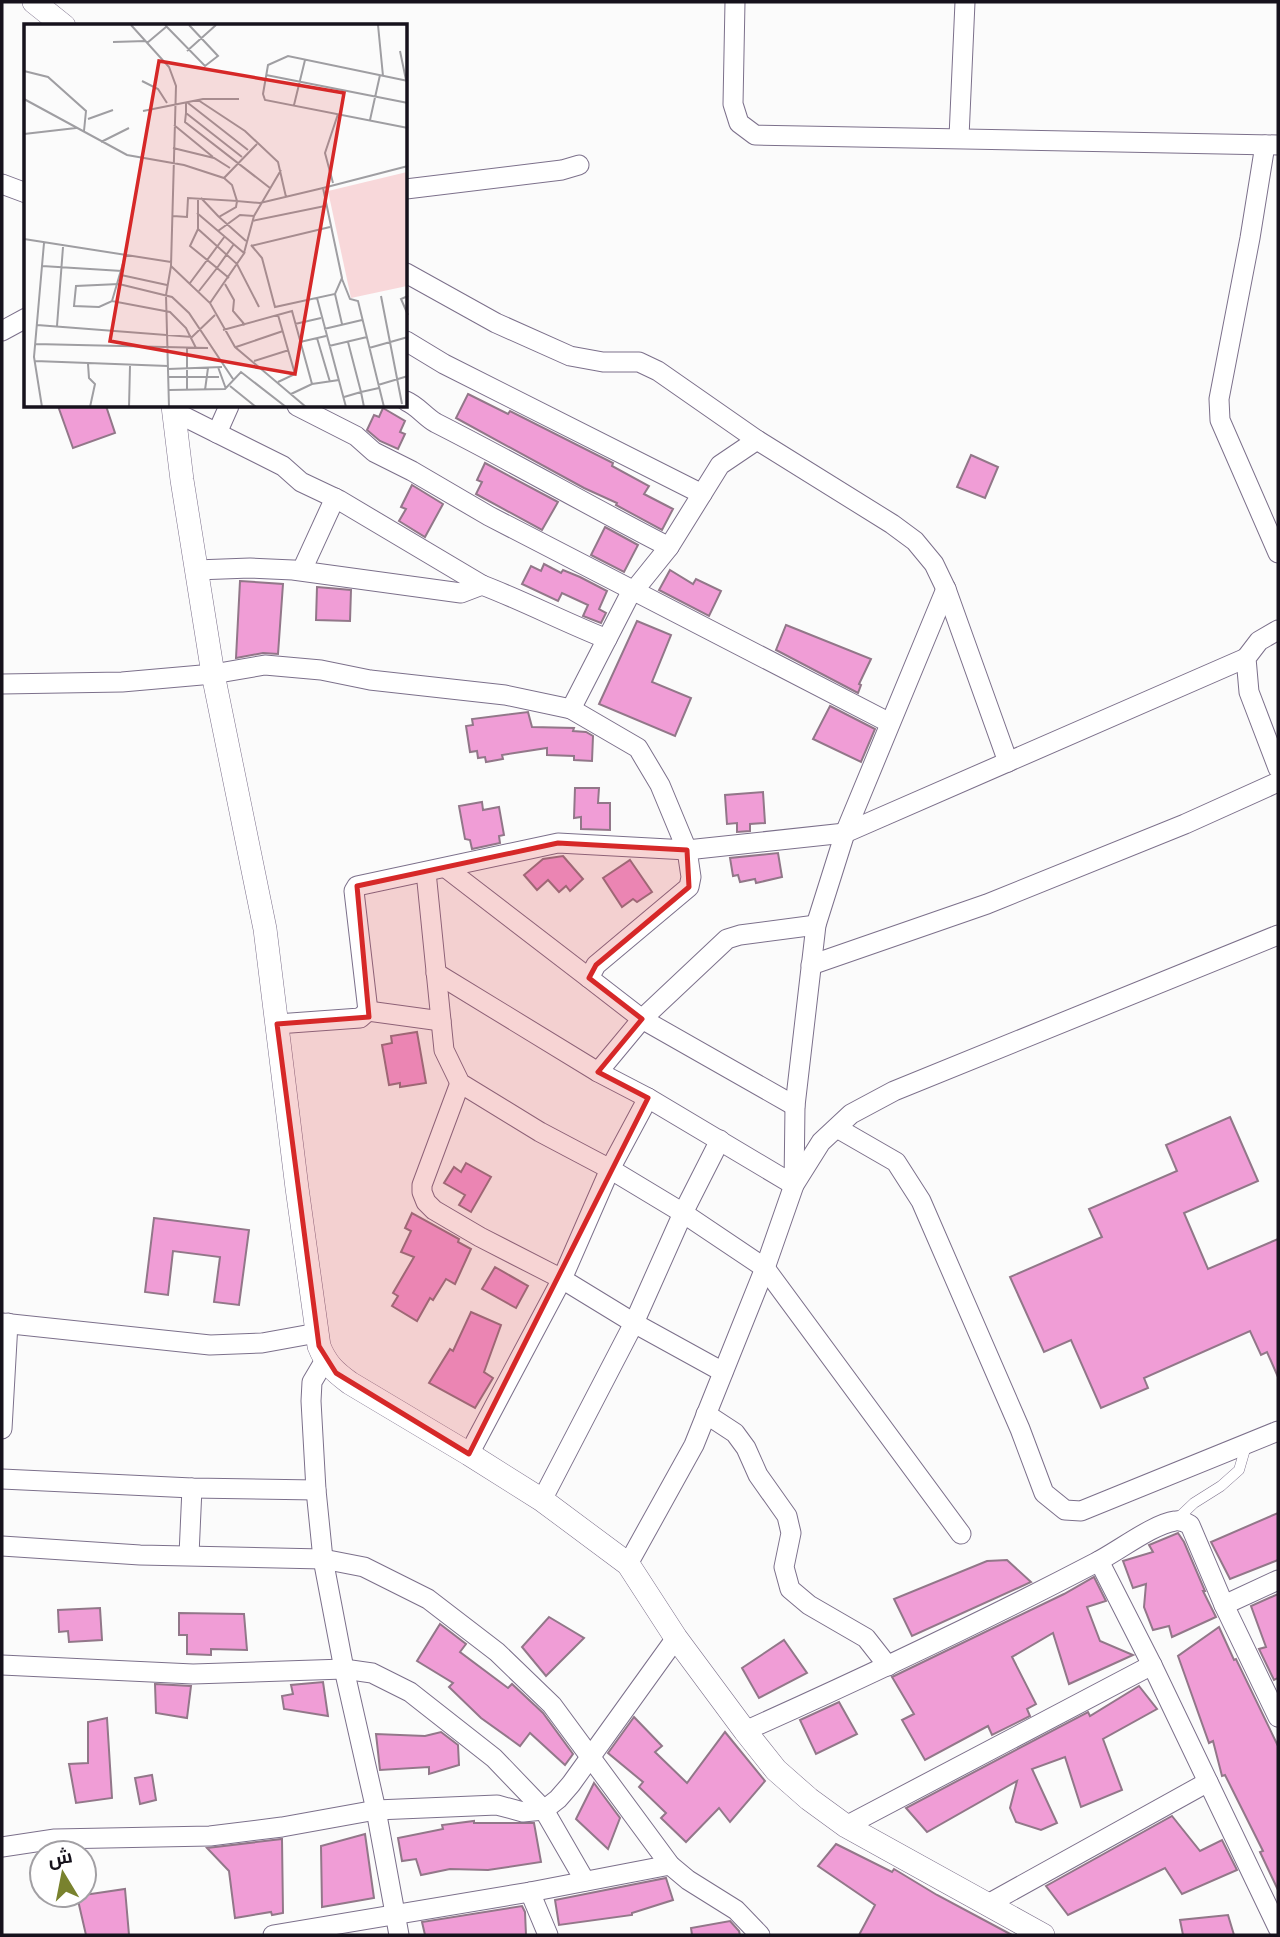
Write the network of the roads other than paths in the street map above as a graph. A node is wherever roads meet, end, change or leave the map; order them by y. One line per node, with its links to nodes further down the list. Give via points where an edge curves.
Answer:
1 (34, 2): 4 (street)
2 (735, 2): 5 (street, via 733,104 740,123 755,135)
3 (965, 2): 5 (street)
4 (62, 24)
5 (959, 137): 6 (street)
6 (1271, 145): 24 (street, via 1219,399 1220,420)
7 (579, 165): 9 (street)
8 (2, 184): 10 (street)
9 (408, 189)
10 (24, 192)
11 (408, 274): 20 (street, via 496,323 570,356 639,362 658,371)
12 (24, 318): 13 (street)
13 (2, 331)
14 (408, 342): 21 (street)
15 (408, 402): 23 (street, via 432,421)
16 (173, 408): 19 (street); 25 (street)
17 (228, 408): 19 (street)
18 (301, 408): 29 (street, via 489,516)
19 (217, 433): 22 (street)
20 (757, 440): 21 (street, via 720,465); 28 (street, via 915,541)
21 (702, 494): 23 (street)
22 (335, 498): 26 (street); 27 (street)
23 (669, 547): 29 (street)
24 (1278, 553)
25 (196, 570): 26 (street); 33 (street)
26 (302, 570): 27 (street, via 461,593)
27 (482, 585): 31 (street)
28 (946, 589): 36 (street); 37 (street)
29 (634, 591): 31 (street); 36 (street)
30 (1278, 630): 32 (street, via 1259,641)
31 (607, 639): 35 (street)
32 (1246, 659): 37 (street); 38 (street, via 1249,692)
33 (213, 674): 34 (street, via 122,682); 35 (street, via 287,666 505,695); 52 (street, via 265,929)
34 (2, 684)
35 (571, 709): 41 (street, via 638,748 660,785)
36 (890, 723): 40 (street)
37 (1008, 762): 40 (street)
38 (1278, 768)
39 (1278, 782): 46 (street, via 988,904)
40 (845, 833): 41 (street); 44 (street)
41 (687, 850): 42 (street, via 558,843); 48 (street, via 689,887 596,965)
42 (446, 868): 43 (street); 48 (street)
43 (426, 872): 47 (street); 49 (street, via 354,889)
44 (816, 925): 46 (street); 50 (street, via 727,939)
45 (1278, 935): 57 (street, via 894,1091 851,1114)
46 (811, 965): 56 (street)
47 (436, 974): 51 (street); 53 (street)
48 (589, 978): 50 (street)
49 (368, 1011): 51 (street); 52 (street, via 360,1018)
50 (642, 1019): 53 (street); 56 (street)
51 (441, 1021): 54 (street, via 444,1050)
52 (277, 1024): 66 (street)
53 (598, 1072): 55 (street)
54 (460, 1083): 59 (street); 63 (street, via 422,1185 426,1202 480,1237)
55 (648, 1098): 58 (street); 59 (street)
56 (794, 1106): 60 (street)
57 (836, 1128): 60 (street, via 821,1142); 72 (street, via 896,1162 921,1201 1044,1493 1065,1510 1080,1511)
58 (720, 1140): 60 (street); 61 (street)
59 (610, 1168): 61 (street); 63 (street)
60 (794, 1185): 62 (street)
61 (683, 1213): 62 (street); 65 (street)
62 (765, 1268): 68 (street); 79 (street)
63 (562, 1279): 65 (street); 73 (street)
64 (5, 1323): 66 (street, via 210,1345 262,1343); 70 (street)
65 (634, 1323): 68 (street); 77 (street)
66 (317, 1333): 67 (street)
67 (325, 1360): 73 (street, via 350,1383); 76 (street, via 312,1381)
68 (723, 1373): 69 (street)
69 (706, 1414): 84 (street); 90 (street, via 735,1433 787,1516 791,1533 784,1566 790,1589 866,1638)
70 (2, 1429)
71 (1278, 1431): 72 (street)
72 (1246, 1445): 78 (lane, via 1239,1470)
73 (470, 1454): 77 (street)
74 (2, 1479): 75 (street)
75 (192, 1488): 76 (street); 81 (street)
76 (316, 1490): 82 (street)
77 (542, 1500): 84 (street)
78 (1176, 1520): 83 (street); 86 (street, via 1189,1525)
79 (961, 1534)
80 (2, 1546): 81 (street)
81 (189, 1555): 82 (street)
82 (323, 1559): 91 (street); 94 (street, via 364,1567 428,1599 498,1652 552,1705)
83 (1100, 1561): 89 (street); 90 (street)
84 (628, 1564): 87 (street)
85 (1278, 1580): 86 (street)
86 (1224, 1605): 92 (street)
87 (676, 1638): 93 (street); 94 (street)
88 (2, 1665): 91 (street, via 192,1674)
89 (1152, 1665): 95 (street); 98 (street)
90 (888, 1666): 93 (street)
91 (344, 1669): 96 (street); 97 (street, via 372,1673 411,1692 494,1758)
92 (1278, 1717)
93 (744, 1731): 98 (street, via 776,1770)
94 (590, 1755): 97 (street, via 571,1784); 100 (street)
95 (1209, 1782): 103 (street); 105 (street)
96 (376, 1810): 97 (street, via 497,1805 523,1812); 99 (street, via 210,1836 55,1839); 104 (street)
97 (544, 1810): 101 (street)
98 (846, 1826): 103 (street)
99 (2, 1847)
100 (670, 1865): 101 (street); 109 (street, via 736,1910)
101 (585, 1881): 102 (street)
102 (530, 1892): 104 (street); 108 (street)
103 (988, 1904): 110 (street)
104 (395, 1914): 106 (street); 107 (street)
105 (1278, 1928)
106 (273, 1935)
107 (399, 1935)
108 (548, 1935)
109 (760, 1935)
110 (1042, 1935)

